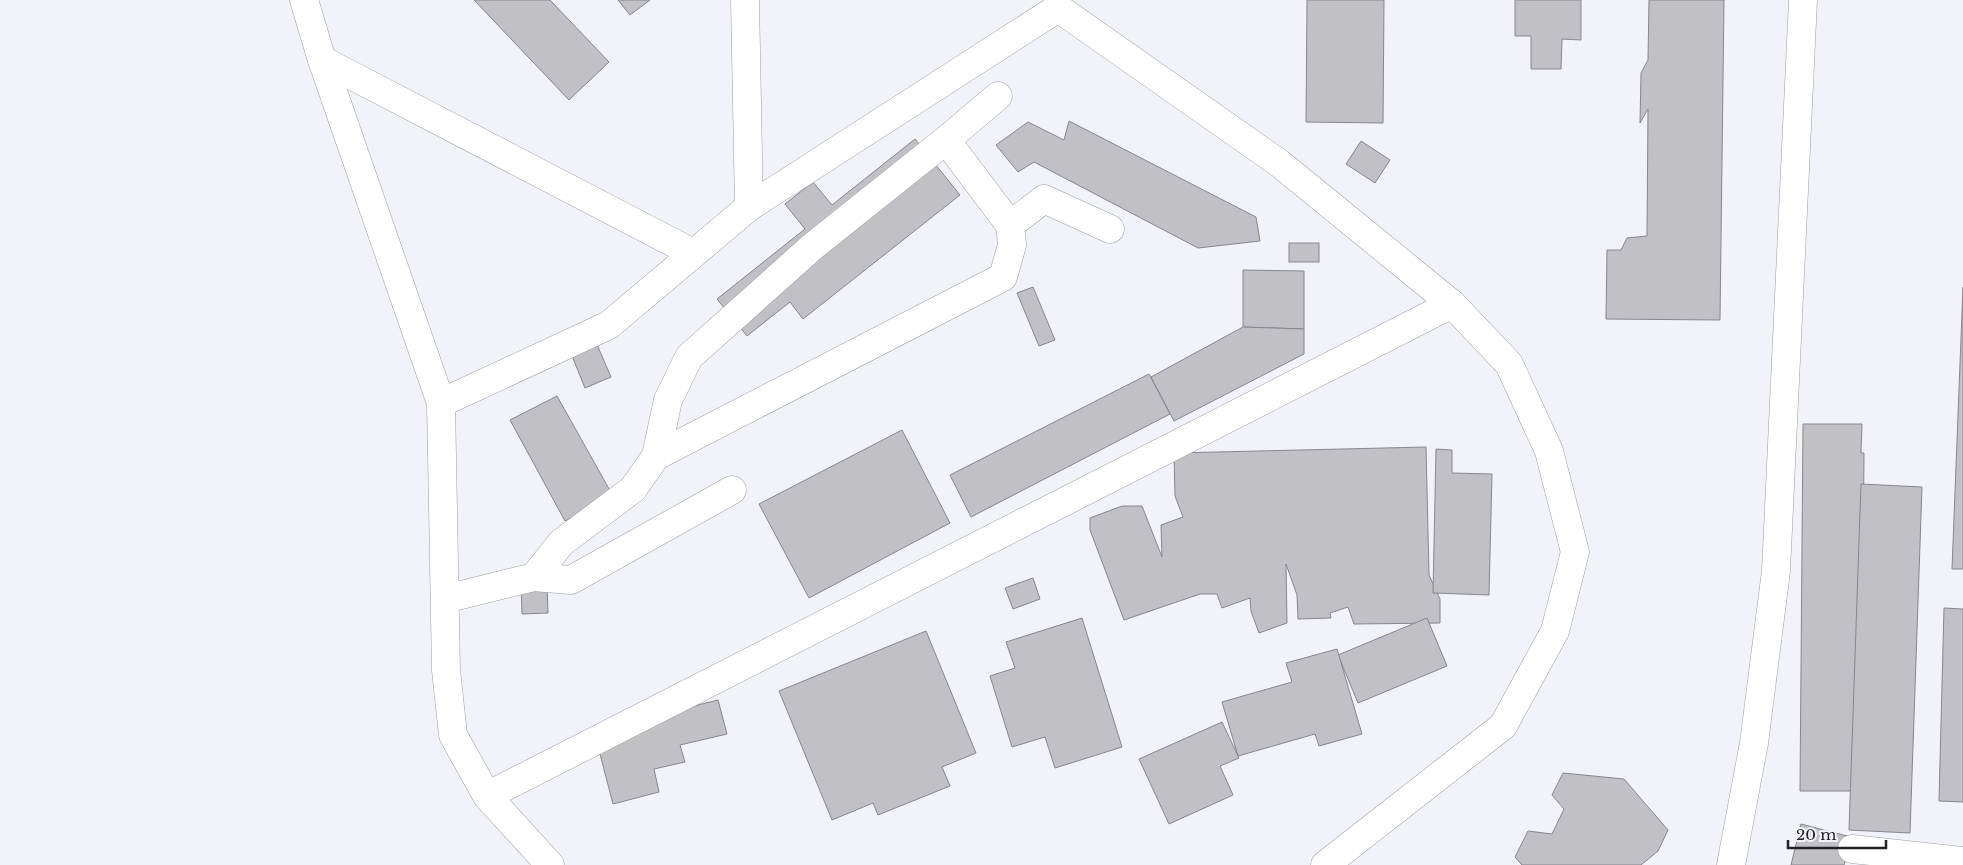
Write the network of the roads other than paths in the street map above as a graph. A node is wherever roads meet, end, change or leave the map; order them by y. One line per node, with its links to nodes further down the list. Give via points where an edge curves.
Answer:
1 (304, 0): 5 (street)
2 (745, 0): 8 (street)
3 (1803, 0): 23 (street, via 1776,572 1754,743)
4 (1059, 4): 8 (street); 12 (street, via 1279,163)
5 (322, 60): 11 (street); 13 (street)
6 (998, 96): 7 (street)
7 (946, 140): 9 (street); 14 (street, via 812,247 690,357 668,400)
8 (749, 206): 11 (street)
9 (1010, 224): 10 (street, via 1044,199); 14 (street, via 1012,245 1003,277)
10 (1110, 229)
11 (693, 253): 13 (street, via 610,325)
12 (1452, 304): 18 (street); 22 (street, via 1509,364 1549,451 1575,552 1555,631 1503,726)
13 (441, 404): 17 (street)
14 (656, 456): 16 (street, via 633,489 561,543)
15 (732, 490): 16 (street, via 570,580)
16 (534, 578): 17 (street)
17 (445, 599): 18 (street, via 446,670 452,735)
18 (487, 796): 21 (street)
19 (1852, 849): 20 (street)
20 (1963, 861)
21 (550, 865)
22 (1325, 865)
23 (1731, 865)

